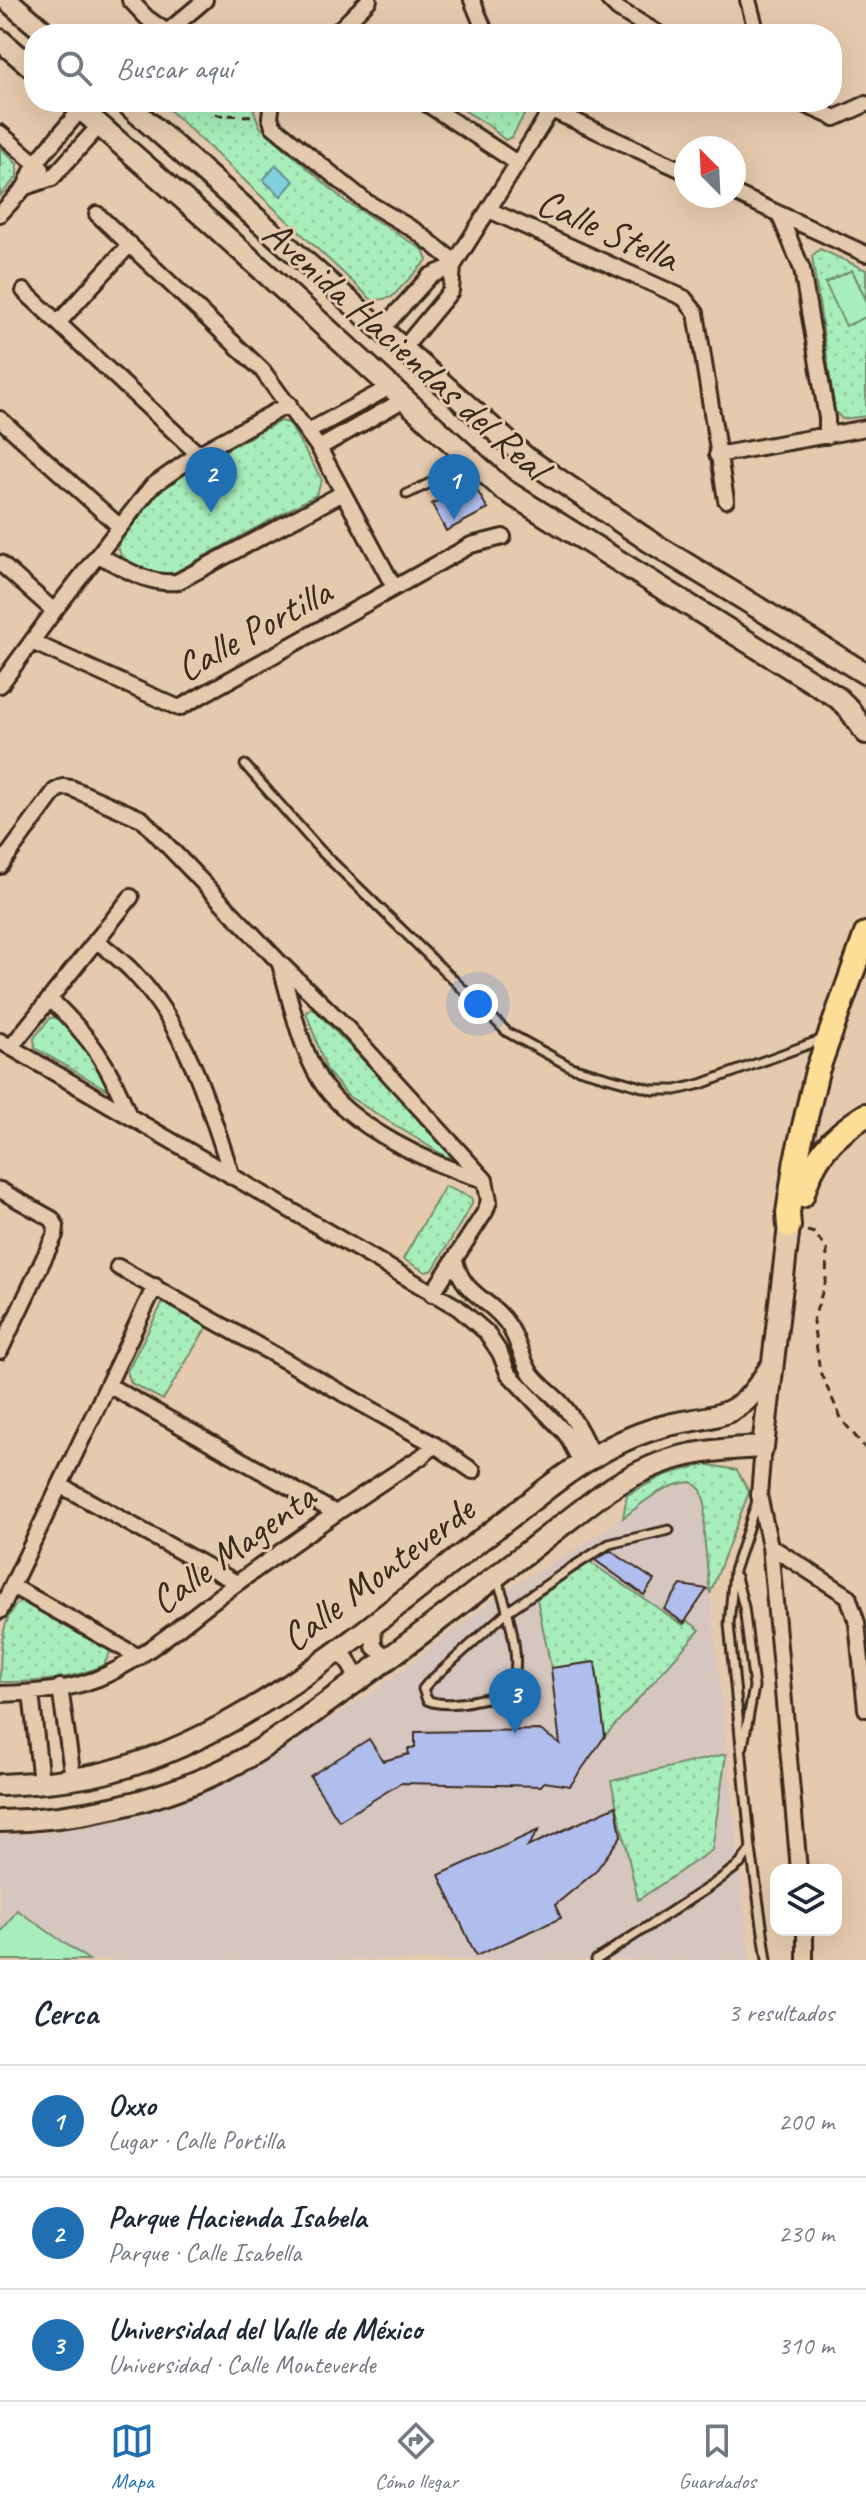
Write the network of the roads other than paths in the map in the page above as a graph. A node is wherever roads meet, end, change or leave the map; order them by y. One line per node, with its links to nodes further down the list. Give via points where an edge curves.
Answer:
1 (7, 0): 8 (main road)
2 (130, 0): 9 (street)
3 (369, 0): 11 (street)
4 (472, 0): 12 (street)
5 (609, 0): 13 (street)
6 (748, 0): 14 (street)
7 (200, 2): 10 (street)
8 (35, 24)
9 (153, 24)
10 (174, 24)
11 (345, 24)
12 (482, 24)
13 (643, 24)
14 (754, 24)
15 (0, 40): 16 (main road)
16 (24, 60)
17 (866, 104): 25 (street, via 835,118)
18 (72, 112): 29 (street)
19 (84, 112): 26 (main road, Avenida Haciendas del Real)
20 (137, 112): 33 (main road, Avenida Haciendas del Real)
21 (271, 112): 42 (street, via 273,126)
22 (439, 112): 28 (street)
23 (550, 112): 28 (street, Calle Stella)
24 (555, 112): 30 (street)
25 (822, 112)
26 (99, 126): 31 (street); 39 (main road, Avenida Haciendas del Real)
27 (0, 133): 29 (street)
28 (517, 163): 35 (street, Calle Stella)
29 (35, 164): 31 (street); 32 (street)
30 (674, 166)
31 (52, 178): 32 (street)
32 (25, 187): 36 (street)
33 (237, 199): 39 (main road); 47 (main road, Avenida Haciendas del Real)
34 (746, 199): 38 (street)
35 (489, 210): 42 (street, Calle Stella); 59 (street, Calle Stella, via 692,305)
36 (0, 214)
37 (97, 214): 40 (street)
38 (779, 214): 41 (street); 56 (street, via 802,269)
39 (213, 225): 49 (main road, Avenida Haciendas del Real)
40 (130, 244): 46 (street); 50 (street, via 250,356)
41 (866, 254)
42 (454, 264): 44 (street, Calle Stella, via 430,276); 45 (street, Calle Stella, via 451,291)
43 (24, 291): 46 (street)
44 (412, 296): 45 (street); 47 (street, Calle Stella)
45 (433, 313): 48 (street, Calle Stella)
46 (59, 322): 58 (street)
47 (381, 330): 48 (main road, Avenida Haciendas del Real)
48 (403, 349): 66 (main road, Avenida Haciendas del Real, via 525,457)
49 (397, 393): 51 (street); 53 (street); 60 (main road, Avenida Haciendas del Real)
50 (289, 404): 55 (street); 58 (street)
51 (361, 405): 53 (street); 55 (street)
52 (0, 419): 64 (street)
53 (370, 419): 57 (street)
54 (866, 428): 56 (street)
55 (309, 431): 57 (street)
56 (827, 436): 59 (street)
57 (319, 448): 61 (street)
58 (198, 454): 64 (street, via 152,486)
59 (717, 455): 63 (street, Calle Stella)
60 (472, 463): 62 (lane); 69 (main road, Avenida Haciendas del Real, via 520,501)
61 (343, 493): 67 (street, via 177,582 160,584); 70 (street)
62 (407, 494)
63 (726, 500)
64 (119, 526): 67 (street)
65 (503, 537): 70 (street, Calle Portilla, via 471,545)
66 (649, 541): 69 (main road); 73 (main road, Avenida Haciendas del Real)
67 (98, 555): 71 (street)
68 (0, 563): 71 (street)
69 (631, 569): 75 (main road, Avenida Haciendas del Real, via 838,698)
70 (394, 587): 72 (street, Calle Portilla, via 179,708)
71 (54, 611): 72 (street)
72 (32, 642): 74 (street)
73 (866, 674)
74 (0, 685)
75 (866, 733)
76 (245, 765): 83 (lane, via 320,850 507,1032 571,1067 653,1090 676,1090)
77 (0, 866): 81 (street, via 55,791 71,788 142,819)
78 (131, 897): 80 (street)
79 (866, 934): 83 (main road)
80 (96, 940): 82 (street); 87 (street, via 134,972 169,1018 191,1057)
81 (280, 963): 88 (street); 88 (street, via 318,1078 332,1098 350,1115 398,1142 453,1171)
82 (50, 999): 84 (street); 86 (street, via 98,1051)
83 (829, 1037): 90 (main road, via 796,1160)
84 (6, 1044): 86 (street)
85 (866, 1115): 90 (main road, via 814,1162)
86 (129, 1116): 87 (street)
87 (232, 1177): 94 (street)
88 (485, 1180): 91 (street, via 489,1201)
89 (0, 1190): 95 (street, via 56,1226)
90 (789, 1226): 97 (main road)
91 (455, 1260): 94 (street); 101 (street, via 465,1285 510,1327 533,1376 575,1421)
92 (118, 1267): 93 (street)
93 (155, 1286): 98 (street); 99 (street)
94 (432, 1294): 101 (street, via 486,1332 508,1373)
95 (5, 1327): 96 (street)
96 (0, 1351)
97 (770, 1368): 100 (main road); 101 (main road, Calle Monteverde, via 750,1396 727,1413 637,1435)
98 (108, 1385): 103 (street); 105 (street)
99 (435, 1445): 102 (street); 105 (street, Calle Magenta)
100 (763, 1447): 104 (street); 109 (main road, Calle Monteverde, via 695,1453 634,1473)
101 (588, 1460): 114 (main road, Calle Monteverde)
102 (473, 1471)
103 (60, 1485): 110 (street); 111 (street)
104 (759, 1495): 107 (street); 108 (lane)
105 (334, 1512): 110 (street, Calle Magenta)
106 (669, 1530): 113 (lane, via 609,1544)
107 (770, 1546): 122 (street, via 848,1596 857,1623); 129 (street)
108 (734, 1571): 123 (lane, via 729,1635); 123 (lane, via 754,1687)
109 (495, 1577): 113 (lane); 116 (main road, Calle Monteverde)
110 (237, 1583): 117 (street, Calle Magenta)
111 (12, 1586): 112 (street); 117 (street)
112 (0, 1611)
113 (508, 1611): 113 (lane, via 514,1675 509,1687 467,1702 427,1700 423,1689 428,1683)
114 (373, 1624): 115 (main road, Calle Monteverde); 116 (street, via 374,1647)
115 (333, 1653): 118 (street, via 347,1659); 124 (main road, Calle Monteverde, via 266,1701 177,1748)
116 (393, 1655): 118 (main road, Calle Monteverde)
117 (139, 1657): 119 (street, Calle Magenta, via 86,1683)
118 (358, 1680): 127 (main road, Calle Monteverde, via 224,1770 114,1807)
119 (60, 1687): 120 (street, Calle Magenta); 124 (street)
120 (31, 1693): 121 (street, Calle Magenta); 125 (street)
121 (0, 1694)
122 (866, 1709)
123 (742, 1751): 128 (lane)
124 (73, 1778): 125 (main road, Calle Monteverde)
125 (41, 1782): 126 (main road, Calle Monteverde)
126 (0, 1785)
127 (0, 1821)
128 (751, 1849): 131 (lane, via 712,1885); 132 (lane)
129 (798, 1864)
130 (805, 1936): 133 (street)
131 (596, 1960)
132 (767, 1960)
133 (805, 1960)

